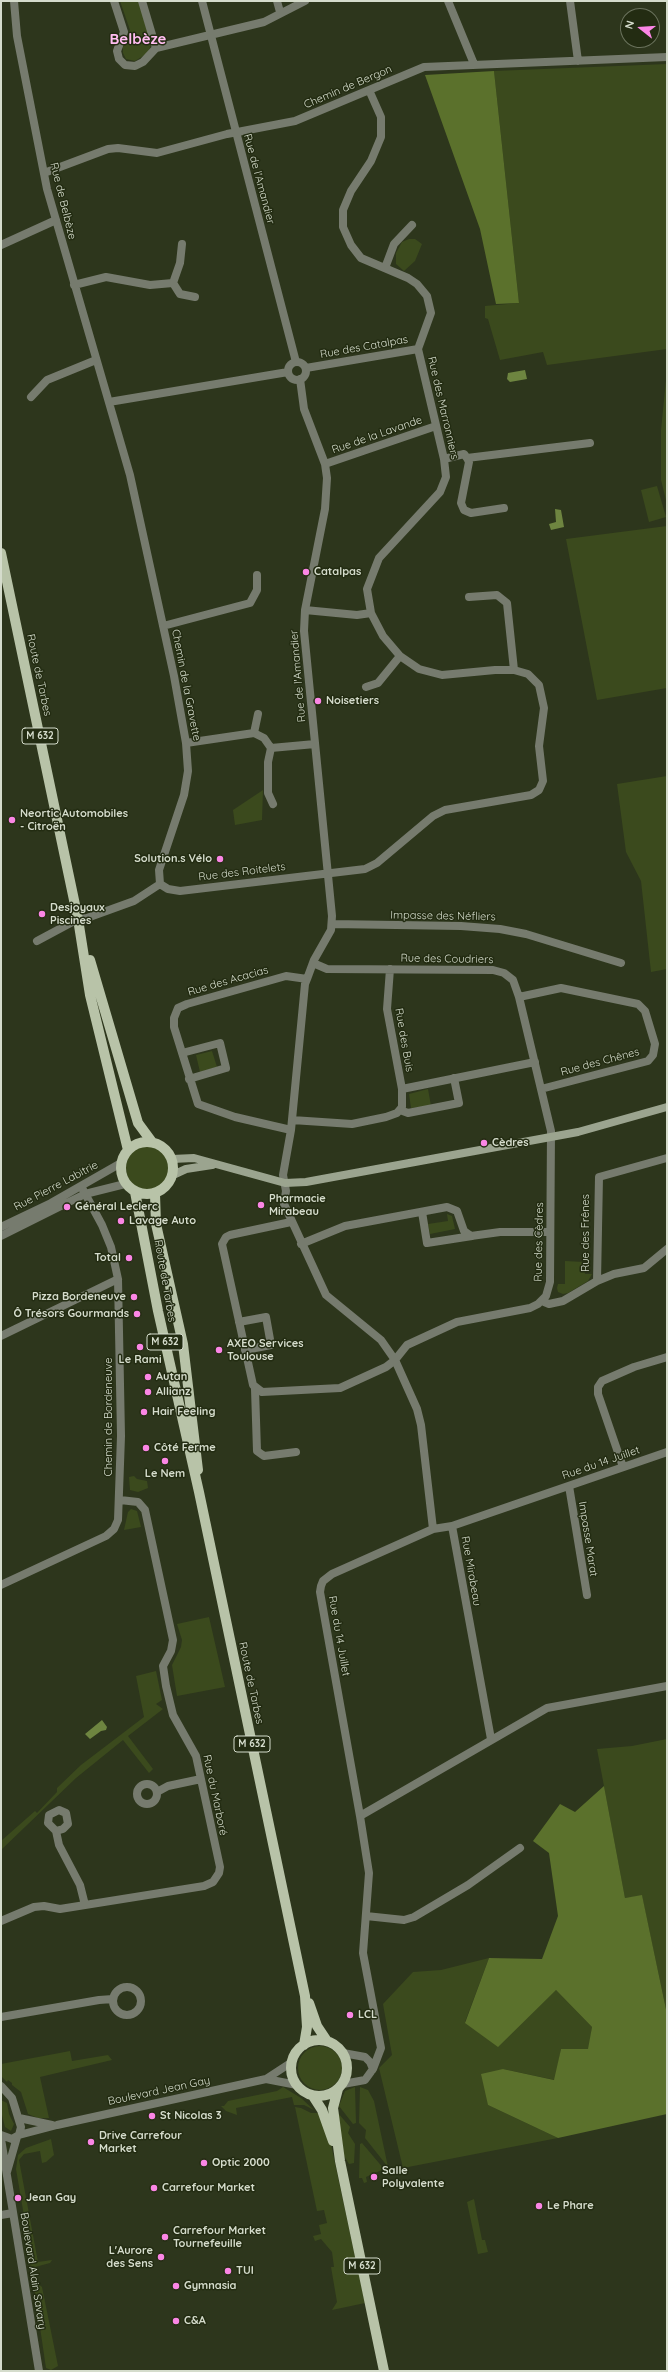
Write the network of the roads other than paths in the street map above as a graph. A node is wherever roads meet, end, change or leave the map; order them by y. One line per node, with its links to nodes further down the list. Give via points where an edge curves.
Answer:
1 (14, 1): 17 (street, Rue de Belbèze, via 17,36)
2 (114, 1): 11 (street, via 124,32 117,51 119,59 125,65 135,66 143,62)
3 (142, 1): 11 (street)
4 (202, 1): 10 (street, Rue de l'Amandier)
5 (276, 1): 9 (street)
6 (305, 1): 9 (street)
7 (448, 1): 14 (street)
8 (570, 1): 13 (street)
9 (280, 12): 10 (street, via 264,22)
10 (210, 35): 11 (street); 16 (street, Rue de l'Amandier)
11 (156, 48)
12 (667, 57): 13 (street, Chemin de Bergon)
13 (578, 61): 14 (street, Chemin de Bergon)
14 (474, 64): 15 (street, Chemin de Bergon, via 424,67)
15 (369, 90): 16 (street, Chemin de Bergon, via 295,121); 22 (street, Rue des Catalpas, via 381,117 381,137 371,161 351,191 343,210 343,227 351,245 361,258)
16 (236, 132): 17 (street, Chemin de Bergon, via 157,153 108,149); 28 (street, Rue de l'Amandier)
17 (44, 173): 18 (street, Rue de Belbèze)
18 (56, 220): 21 (street); 24 (street, Rue de Belbèze)
19 (412, 225): 22 (street, via 394,244)
20 (182, 244): 23 (street, via 180,263)
21 (1, 245)
22 (385, 268): 26 (street, Rue des Catalpas, via 408,278 427,296 431,313)
23 (173, 283): 24 (street, via 150,284 106,277); 25 (street, via 180,294)
24 (74, 285): 27 (street, Rue de Belbèze)
25 (195, 297)
26 (418, 349): 29 (street, Rue des Catalpas); 34 (street, Rue des Marronniers)
27 (96, 360): 32 (street, via 47,380); 33 (street, Rue de Belbèze)
28 (296, 362): 29 (street); 30 (street, via 289,366)
29 (306, 368): 31 (street, via 305,375)
30 (288, 372): 31 (street, via 291,378); 33 (street)
31 (300, 380): 38 (street, Rue de l'Amandier, via 304,409)
32 (31, 397)
33 (109, 402): 45 (street, Chemin de la Gravette, via 130,475)
34 (436, 426): 37 (street, Rue des Marronniers); 38 (street, Rue de la Lavande)
35 (590, 443): 36 (street)
36 (467, 458): 37 (street, via 464,454); 39 (street, via 469,462 461,503 464,510 471,513)
37 (444, 459): 44 (street, Rue des Marronniers, via 446,477 440,492 379,558 367,589)
38 (325, 464): 43 (street, Rue de l'Amandier, via 326,509)
39 (504, 508)
40 (1, 553): 57 (main road, Route de Tarbes / M 632)
41 (257, 576): 45 (street, via 257,590 250,603)
42 (469, 597): 47 (street, via 497,595 507,603)
43 (306, 610): 44 (street, via 357,615); 52 (street, Rue de l'Amandier, via 304,632)
44 (371, 613): 46 (street, Rue des Marronniers, via 383,636)
45 (163, 626): 51 (street, Chemin de la Gravette)
46 (400, 656): 47 (street, Rue des Marronniers, via 419,669 442,675); 48 (street, via 378,683)
47 (514, 670): 55 (street, Rue des Roitelets, via 528,674 539,685 544,708 540,746 543,781 539,790 531,796 445,810 433,816 377,863 365,869)
48 (366, 687)
49 (258, 714): 50 (street)
50 (254, 733): 51 (street); 53 (street, via 264,738)
51 (186, 743): 56 (street, Chemin de la Gravette, via 188,771 184,795 159,870)
52 (315, 744): 53 (street); 55 (street, Rue de l'Amandier)
53 (272, 748): 54 (street, via 268,762 268,793)
54 (273, 804)
55 (328, 874): 56 (street, Rue des Roitelets, via 180,891 168,889); 58 (street, Rue de l'Amandier)
56 (160, 884): 57 (street, via 134,901)
57 (78, 919): 59 (street); 76 (main road, Route de Tarbes / M 632, via 138,1124); 77 (main road, Route de Tarbes / M 632, via 90,995)
58 (332, 924): 60 (street, Impasse des Néfliers, via 500,929 526,934); 61 (street)
59 (37, 941)
60 (621, 963)
61 (312, 967): 62 (street, Rue des Coudriers); 63 (street)
62 (390, 970): 64 (street, Rue des Coudriers, via 499,971 513,980); 69 (street, Rue des Buis, via 387,1009)
63 (307, 979): 65 (street, Rue des Acacias, via 286,976 178,1008 173,1022); 73 (street)
64 (519, 997): 66 (street, Rue des Coudriers); 70 (street, Rue des Chênes, via 561,988 638,1004 645,1011 655,1044 653,1055 648,1061)
65 (182, 1053): 68 (street, Rue des Acacias); 68 (street, via 220,1043 226,1068)
66 (535, 1062): 67 (street); 70 (street, Rue des Coudriers)
67 (454, 1078): 69 (street); 72 (street, via 459,1103 408,1113)
68 (189, 1079): 74 (street, Rue des Acacias, via 196,1101 202,1107)
69 (402, 1089): 72 (street, Rue des Buis, via 403,1101)
70 (541, 1089): 75 (street, Rue des Coudriers)
71 (667, 1107): 75 (main road, via 605,1125)
72 (400, 1110): 73 (street, via 386,1117 352,1124)
73 (292, 1120): 74 (street)
74 (291, 1130): 83 (street, via 283,1175)
75 (550, 1137): 83 (main road, via 322,1180); 92 (street, Rue des Cèdres)
76 (152, 1142): 77 (main road, via 143,1142); 79 (main road, Route de Tarbes, via 168,1151)
77 (128, 1150): 80 (main road)
78 (667, 1158): 98 (street, Rue des Frênes, via 599,1177)
79 (172, 1159): 81 (main road, via 194,1158); 82 (main road)
80 (121, 1163): 84 (main road, via 121,1174); 85 (street, Rue Pierre Labitrie)
81 (212, 1165): 82 (main road, via 186,1169); 83 (main road)
82 (173, 1175): 88 (main road, via 163,1190)
83 (285, 1183): 90 (street, via 284,1204)
84 (125, 1184): 86 (main road); 87 (street, Rue Pierre Labitrie)
85 (81, 1185): 87 (street, Chemin de Bordeneuve); 91 (street, Rue Pierre Labitrie)
86 (135, 1192): 88 (main road); 110 (main road, Route de Tarbes / M 632)
87 (85, 1194): 93 (street, Rue Pierre Labitrie); 97 (street, Chemin de Bordeneuve, via 111,1247)
88 (155, 1194): 110 (main road, Route de Tarbes / M 632, via 156,1224 183,1344 198,1453)
89 (422, 1212): 94 (street, via 453,1209 458,1214 464,1231); 94 (street, via 427,1243); 95 (street, via 345,1226)
90 (291, 1222): 95 (street); 100 (street, via 230,1235 224,1239 223,1248)
91 (1, 1227)
92 (550, 1232): 94 (street, via 500,1232); 99 (street, Rue des Cèdres, via 550,1285)
93 (1, 1236)
94 (473, 1236)
95 (301, 1244): 104 (street, via 326,1295 384,1342)
96 (667, 1249): 98 (street, Rue des Frênes, via 644,1268 614,1274)
97 (118, 1279): 101 (street); 111 (street, Chemin de Bordeneuve)
98 (598, 1282): 99 (street, via 563,1301 549,1304)
99 (542, 1301): 104 (street, via 530,1308 457,1322 407,1345)
100 (239, 1322): 102 (street); 102 (street, via 266,1317 271,1344)
101 (1, 1336)
102 (244, 1350): 105 (street)
103 (667, 1357): 108 (street, via 634,1367 598,1386 598,1394)
104 (395, 1360): 105 (street, via 343,1388 265,1392); 113 (street, via 417,1409)
105 (255, 1389): 106 (street, via 257,1452 264,1456)
106 (296, 1452)
107 (667, 1452): 108 (street, Rue du 14 Juillet)
108 (623, 1467): 109 (street, Rue du 14 Juillet)
109 (569, 1486): 112 (street, Rue du 14 Juillet); 115 (street, Impasse Marat)
110 (198, 1492): 126 (main road, Route de Tarbes / M 632)
111 (120, 1500): 114 (street, Chemin de Bordeneuve, via 118,1523 110,1534); 118 (street, Rue du Marboré, via 138,1502 144,1510 173,1640 172,1651 163,1669 169,1703 173,1715 193,1749)
112 (452, 1526): 113 (street, Rue Mirabeau); 117 (street, Rue Mirabeau)
113 (433, 1529): 120 (street, Rue du 14 Juillet, via 332,1574 321,1586)
114 (1, 1585)
115 (587, 1596)
116 (667, 1686): 117 (street, via 547,1708)
117 (491, 1739): 120 (street)
118 (201, 1779): 119 (street, via 168,1786); 123 (street, Rue du Marboré, via 220,1866 215,1880 204,1886)
119 (157, 1792)
120 (360, 1816): 124 (street, Rue du 14 Juillet, via 369,1873)
121 (56, 1831): 123 (street, via 59,1845 80,1885)
122 (520, 1848): 124 (street, via 468,1885 414,1917 404,1920)
123 (85, 1905): 125 (street, Rue du Marboré, via 58,1909 34,1907)
124 (366, 1916): 130 (street, Rue du 14 Juillet, via 363,1953)
125 (1, 1921)
126 (305, 1996): 129 (main road, Route de Tarbes / M 632, via 317,2026); 131 (main road, Route de Tarbes / M 632, via 307,2026)
127 (113, 1999): 128 (street)
128 (1, 2017)
129 (327, 2041): 131 (main road, via 315,2040); 132 (main road, via 336,2045)
130 (379, 2041): 133 (street, via 374,2053); 135 (street, Rue du 14 Juillet, via 380,2053)
131 (304, 2045): 134 (main road, via 296,2052)
132 (343, 2053): 133 (street); 139 (main road, via 347,2070)
133 (364, 2057): 135 (street)
134 (292, 2062): 136 (street, Boulevard Jean Gay); 137 (main road, via 292,2074)
135 (373, 2069): 139 (street, Rue du 14 Juillet, via 366,2080)
136 (266, 2079): 137 (street, Boulevard Jean Gay); 143 (street, Boulevard Jean Gay)
137 (297, 2085): 141 (main road)
138 (1, 2086): 140 (street, Boulevard Alain Savary)
139 (340, 2087): 141 (main road, via 326,2096); 147 (main road, M 632, via 333,2108)
140 (4, 2092): 142 (street, Boulevard Alain Savary, via 12,2098)
141 (313, 2096): 147 (main road, M 632, via 322,2110)
142 (19, 2118): 143 (street, Boulevard Jean Gay); 145 (street, Boulevard Alain Savary, via 21,2128)
143 (57, 2125): 145 (street, Boulevard Jean Gay)
144 (1, 2135): 145 (street, via 10,2139)
145 (18, 2136): 148 (street, Boulevard Alain Savary)
146 (1, 2139): 148 (street, Boulevard Alain Savary)
147 (340, 2161): 152 (main road, M 632)
148 (6, 2175): 149 (street, Boulevard Alain Savary)
149 (13, 2213): 150 (street); 151 (street, Boulevard Alain Savary)
150 (1, 2215)
151 (39, 2371)
152 (384, 2371)

